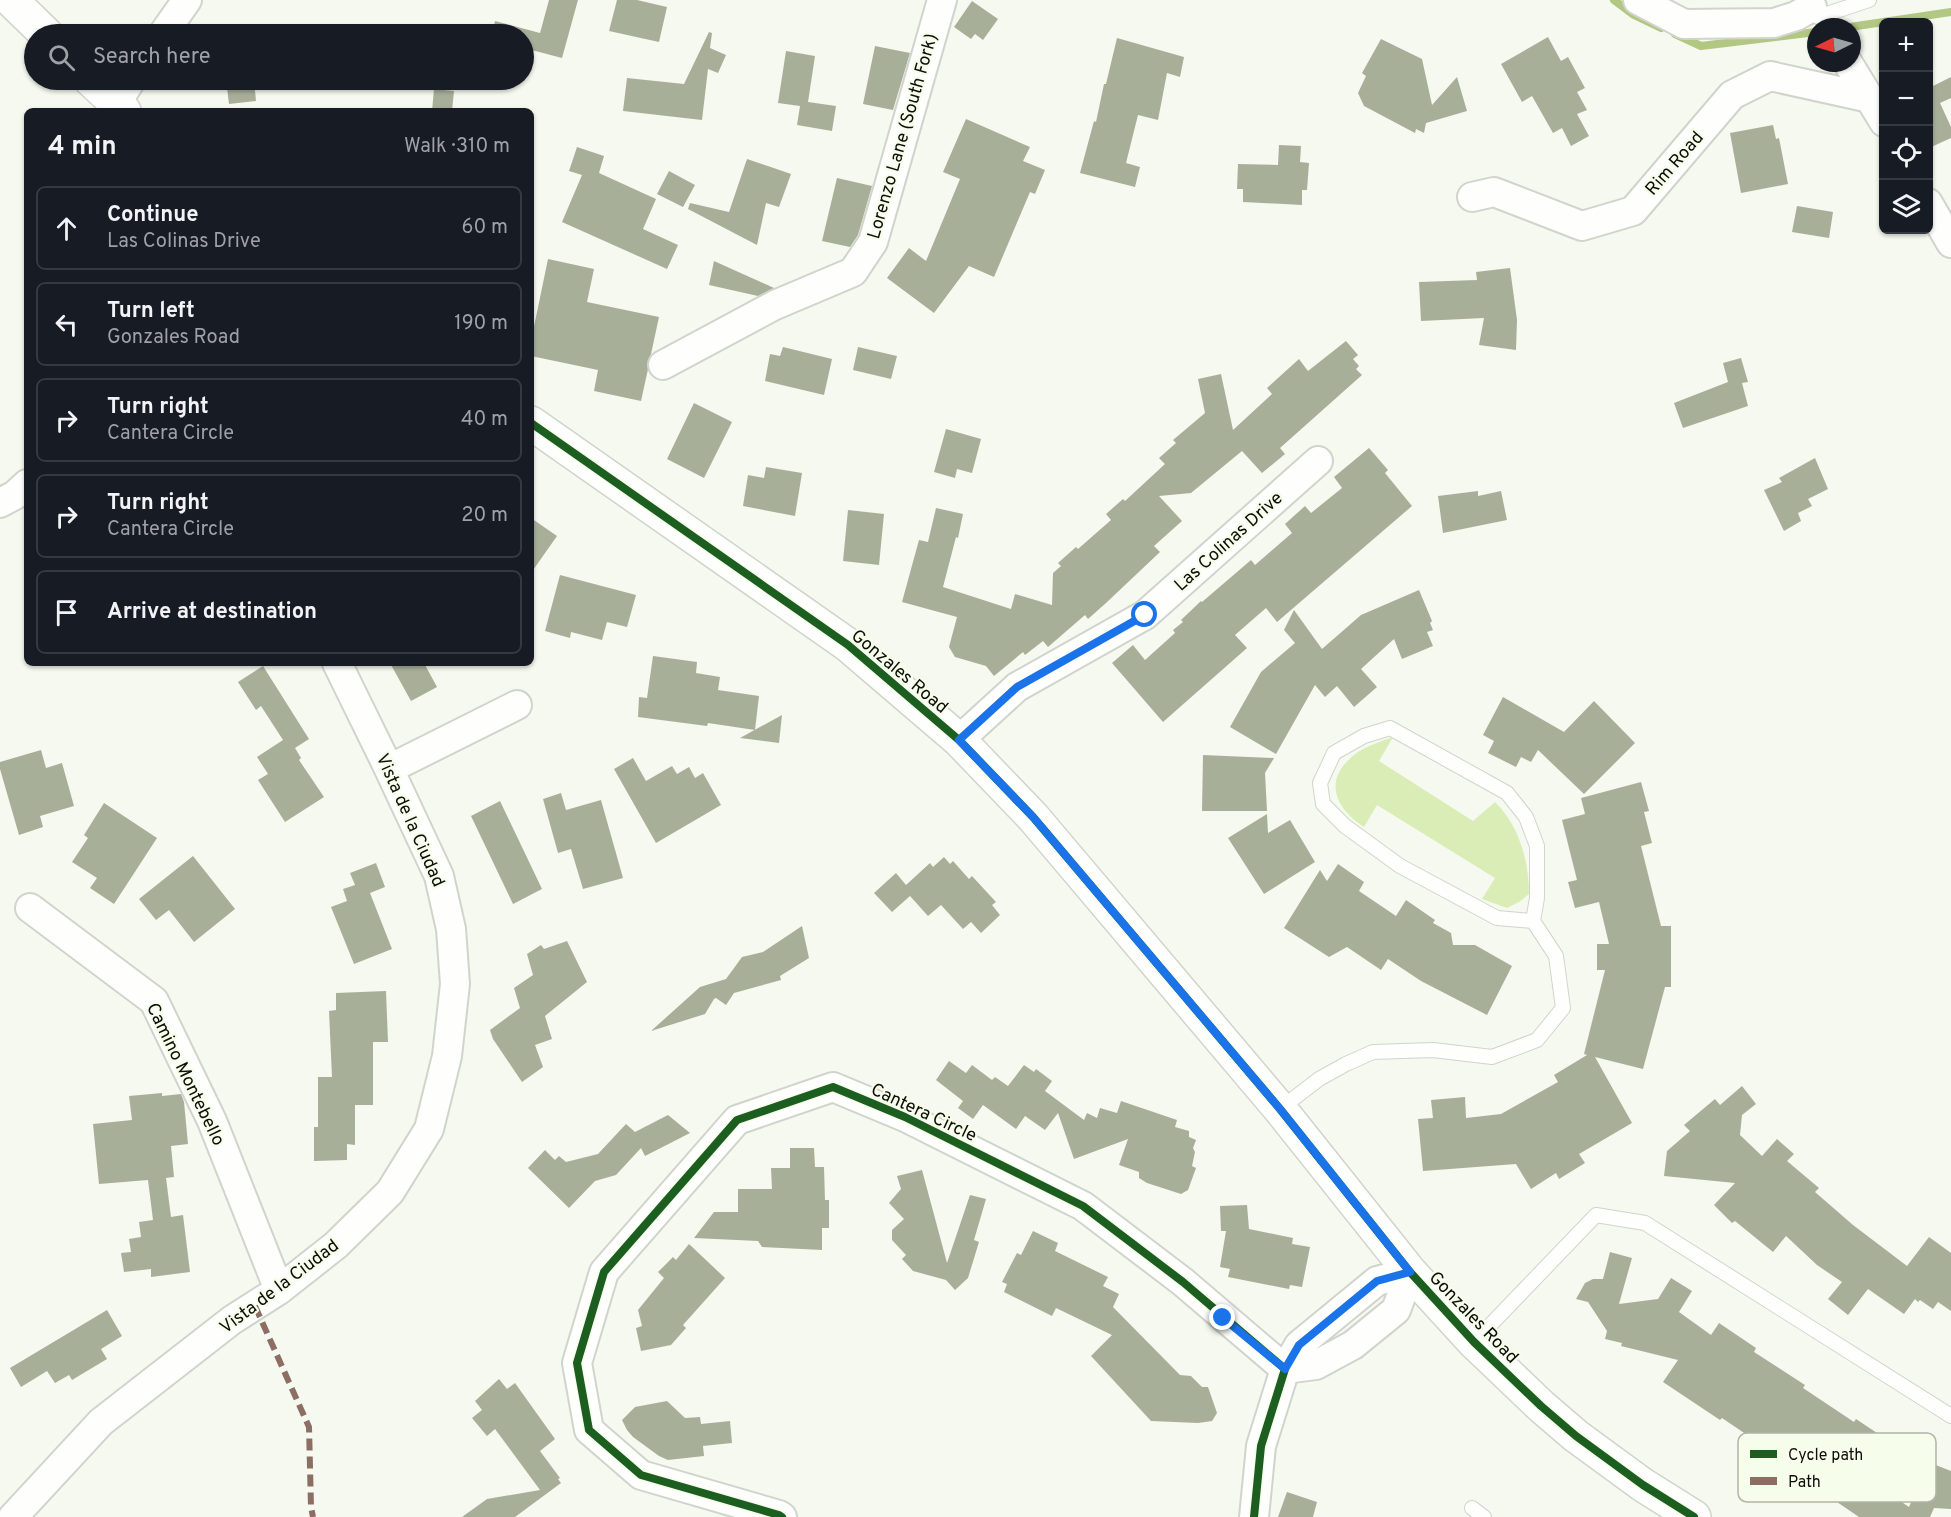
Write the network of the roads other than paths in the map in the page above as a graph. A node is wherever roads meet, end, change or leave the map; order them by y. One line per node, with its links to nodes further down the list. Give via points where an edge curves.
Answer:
1 (11, 0): 7 (street)
2 (187, 0): 8 (street)
3 (942, 0): 17 (street, Lorenzo Lane (South Fork), via 873,242 853,272 775,305)
4 (1638, 0): 6 (street, via 1684,24 1774,23)
5 (1869, 0): 6 (lane)
6 (1816, 13)
7 (36, 24)
8 (169, 24)
9 (1854, 72): 12 (street)
10 (109, 90): 11 (street)
11 (123, 98)
12 (1870, 98): 13 (street); 14 (street, Rim Road, via 1770,76 1732,95 1633,210 1582,226 1494,192)
13 (1879, 113)
14 (1472, 197)
15 (1933, 210): 16 (street)
16 (1951, 243)
17 (663, 366)
18 (534, 425): 24 (street, Gonzales Road, via 848,645)
19 (1317, 461): 24 (street, Las Colinas Drive, via 1145,615 1017,687)
20 (24, 487): 21 (street)
21 (0, 503)
22 (338, 666): 25 (street, Vista de la Ciudad)
23 (516, 705): 25 (street)
24 (959, 740): 28 (street, Gonzales Road, via 1033,817)
25 (389, 769): 30 (street, Vista de la Ciudad, via 439,876 451,929 455,984 447,1056 429,1129 390,1192 336,1245)
26 (30, 908): 30 (street, Camino Montebello, via 154,1001 212,1121)
27 (1533, 921): 27 (lane, via 1497,918 1400,866 1345,826 1323,804 1320,783 1334,753 1365,735 1390,728 1507,793 1526,817 1537,846); 28 (lane, via 1556,956 1563,1008 1537,1040 1492,1057 1433,1050 1373,1052 1319,1079)
28 (1280, 1109): 29 (street, Gonzales Road)
29 (1410, 1272): 31 (street, Gonzales Road); 32 (street, via 1396,1310 1353,1345 1316,1365)
30 (279, 1290): 35 (street, Vista de la Ciudad, via 232,1320 101,1422)
31 (1474, 1342): 33 (lane, via 1596,1215 1646,1223); 39 (street, Gonzales Road, via 1576,1436)
32 (1285, 1369): 36 (street, Cantera Circle, via 1183,1282 1083,1206 905,1117 833,1087 737,1120 604,1272 577,1364 589,1430 641,1475); 37 (street, via 1261,1446)
33 (1951, 1416)
34 (1472, 1508): 38 (lane)
35 (13, 1517)
36 (782, 1517)
37 (1254, 1517)
38 (1484, 1517)
39 (1694, 1517)

